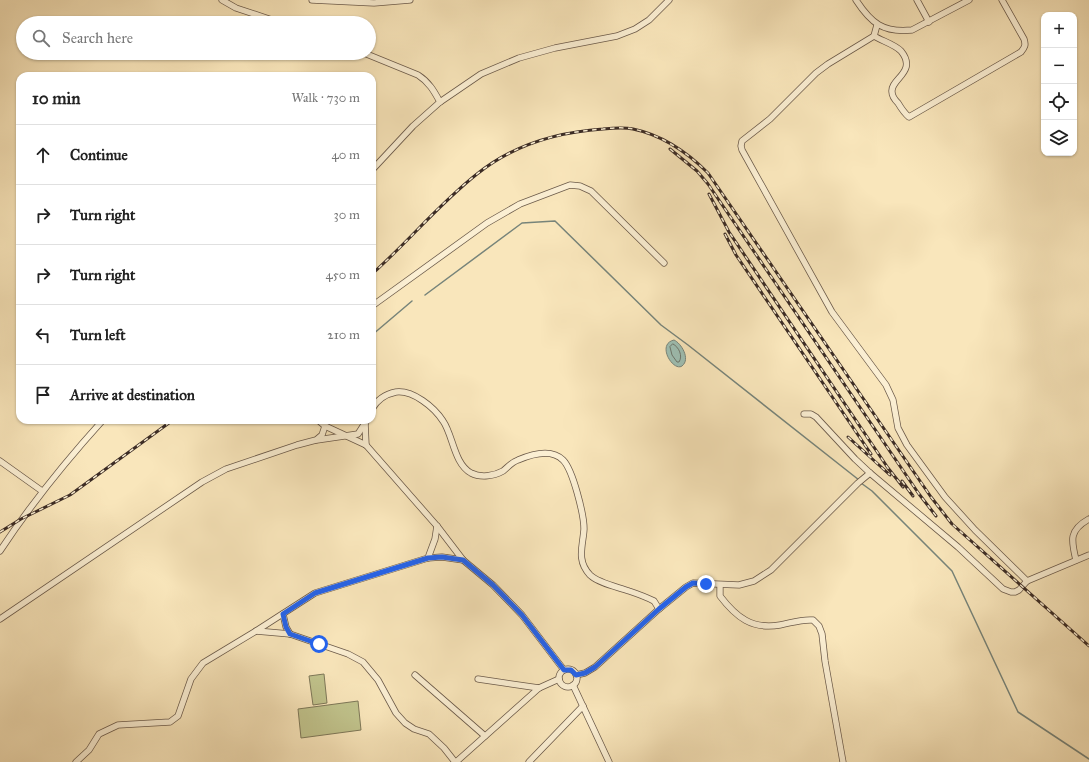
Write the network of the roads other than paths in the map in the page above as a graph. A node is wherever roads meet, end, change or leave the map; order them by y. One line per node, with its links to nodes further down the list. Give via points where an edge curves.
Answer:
1 (222, 0): 10 (street)
2 (312, 0): 9 (street)
3 (410, 0): 9 (street)
4 (669, 0): 15 (street, via 649,20 635,29 617,36 519,58 481,74)
5 (856, 0): 12 (street)
6 (917, 0): 11 (street)
7 (969, 0): 11 (street)
8 (1002, 0): 13 (street, via 1026,43 1025,48 909,117 894,98 892,90 905,72 904,57 894,46)
9 (382, 1)
10 (260, 16)
11 (930, 22): 12 (street, via 904,31)
12 (877, 25): 13 (street)
13 (874, 36): 39 (street, via 816,73 770,119 742,141 742,150 832,312 886,385 893,400 898,428 907,445 946,497 975,530)
14 (376, 58): 15 (street, via 425,79)
15 (440, 102): 16 (street, via 413,126)
16 (376, 166)
17 (664, 263): 18 (street, via 591,191 570,185 520,204 486,223)
18 (376, 303)
19 (376, 404): 41 (street, via 388,394 398,392 418,397 444,421 462,465 471,473 490,476 502,472 517,460 541,453 552,453 563,459 570,468 583,519 580,554 590,575 604,583 654,601)
20 (804, 414): 30 (street, via 816,417)
21 (99, 424): 31 (street)
22 (323, 424): 25 (street)
23 (364, 424): 26 (street, via 358,434)
24 (366, 424): 28 (street)
25 (325, 426): 26 (street); 27 (street)
26 (346, 436): 27 (street); 28 (street)
27 (316, 440): 43 (street, via 226,469 202,482)
28 (366, 445): 33 (street)
29 (0, 461): 31 (street)
30 (870, 474): 39 (street, via 958,547 1003,589 1015,592); 40 (street, via 770,570 754,581 739,585)
31 (42, 492): 34 (street)
32 (1089, 519): 38 (street, via 1079,524 1073,533 1072,543)
33 (437, 526): 36 (street); 37 (street)
34 (0, 551)
35 (1089, 555): 38 (street)
36 (428, 558): 37 (street); 42 (street, via 315,593)
37 (463, 560): 46 (street, via 493,585 522,615)
38 (1076, 560): 39 (street)
39 (1027, 581)
40 (720, 585): 41 (street, via 693,583); 59 (street, via 720,596 741,619 763,626 813,620 819,626)
41 (659, 609): 48 (street, via 595,667)
42 (283, 614): 44 (street); 45 (street)
43 (0, 619)
44 (256, 631): 45 (street); 55 (street, via 203,663 191,679 178,716 170,722 118,725 99,734 89,750)
45 (290, 634): 56 (street, via 348,654 363,662 378,680 396,713 405,723 429,734)
46 (564, 670): 48 (street, via 571,670); 50 (street)
47 (415, 675): 54 (street)
48 (576, 675): 51 (street)
49 (478, 679): 52 (street)
50 (559, 679): 51 (street, via 564,686); 52 (street)
51 (573, 685): 53 (street)
52 (539, 688): 54 (street)
53 (583, 706): 57 (street); 58 (street)
54 (485, 736): 56 (street)
55 (76, 762)
56 (455, 762)
57 (529, 762)
58 (609, 762)
59 (843, 762)

